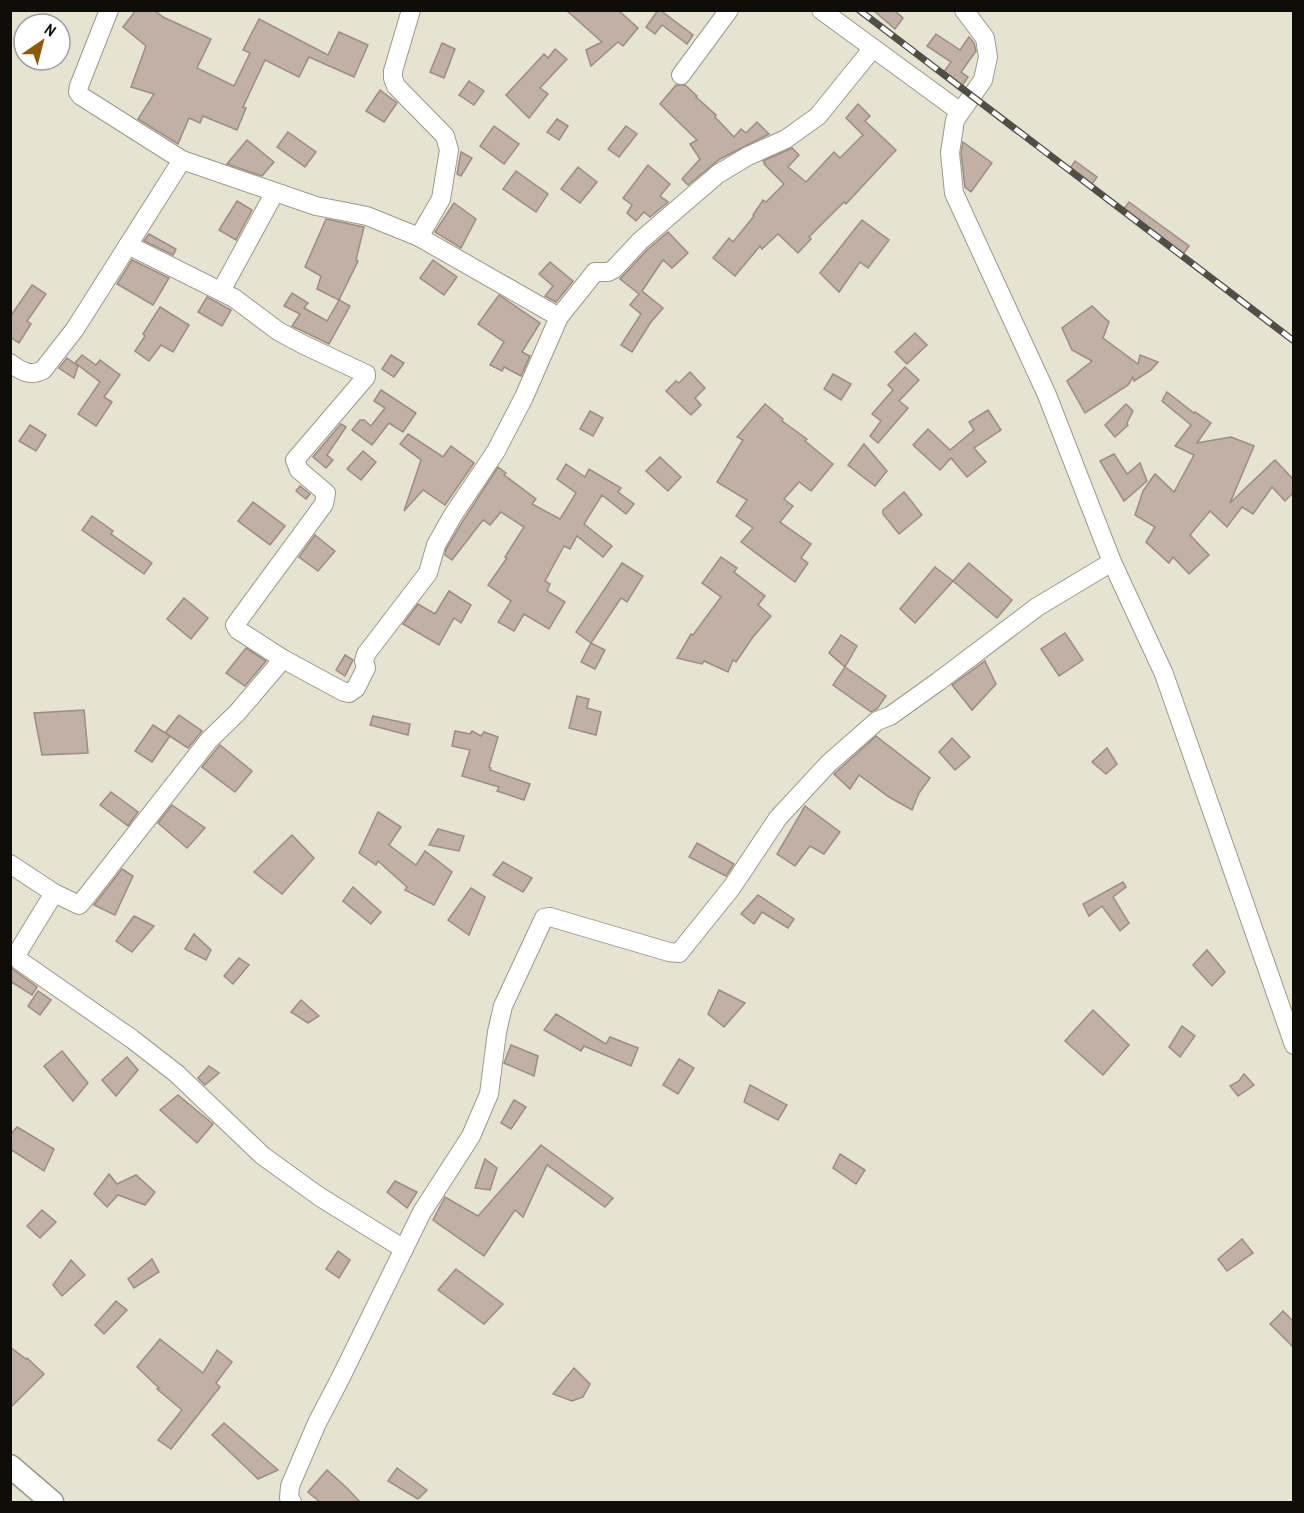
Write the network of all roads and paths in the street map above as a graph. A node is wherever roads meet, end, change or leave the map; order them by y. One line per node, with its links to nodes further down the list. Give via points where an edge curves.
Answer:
1 (109, 10): 9 (street, via 78,92)
2 (411, 10): 11 (street, via 393,78 396,86 445,136 449,150 441,199)
3 (729, 10): 7 (street)
4 (820, 10): 6 (street)
5 (964, 10): 8 (street, via 985,38 988,57 982,80)
6 (873, 48): 8 (street); 14 (street, via 818,116 786,139 718,174 640,241 614,269 595,272)
7 (681, 75)
8 (959, 111): 16 (street, via 951,153 954,193 1047,395)
9 (182, 160): 10 (street); 12 (street)
10 (275, 192): 11 (street, via 316,206 367,216); 13 (street)
11 (419, 237): 14 (street)
12 (128, 246): 13 (street); 15 (street, via 75,329 43,370 26,373)
13 (221, 291): 17 (street, via 287,335 366,374 295,460 299,470 327,497 235,625)
14 (559, 317): 17 (street, via 496,451 453,515 436,546 428,573 366,654 366,668 356,688 344,692)
15 (10, 363)
16 (1112, 562): 20 (street, via 1164,674); 21 (street, via 1037,607 890,716 877,721 829,763 778,818 732,887 679,953 550,916 544,918 503,1006 489,1094 471,1136 422,1212)
17 (283, 659): 19 (street, via 209,740 82,902 78,905)
18 (10, 864): 19 (street)
19 (54, 893): 21 (street, via 18,952 20,961 177,1074 263,1156)
20 (1293, 1045)
21 (404, 1249): 24 (street, via 317,1423 290,1486)
22 (10, 1466): 23 (main road)
23 (52, 1503)
24 (292, 1503)

